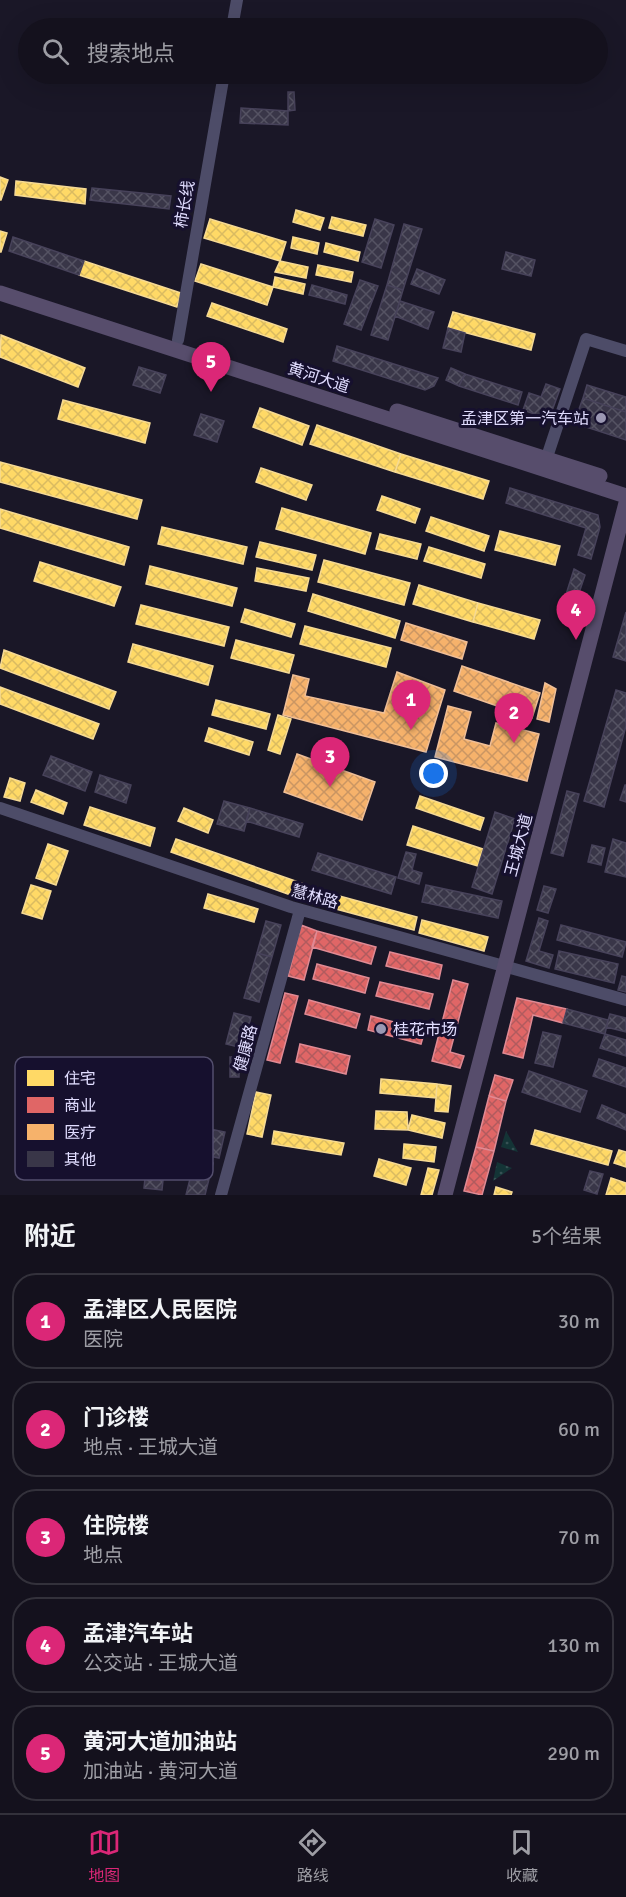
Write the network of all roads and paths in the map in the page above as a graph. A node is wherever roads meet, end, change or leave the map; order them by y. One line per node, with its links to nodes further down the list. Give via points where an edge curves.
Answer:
1 (237, 0): 2 (street)
2 (234, 18)
3 (222, 84): 6 (street, 柿长线)
4 (0, 283): 6 (main road, 黄河大道)
5 (0, 293): 8 (main road, 黄河大道)
6 (178, 340): 8 (main road, 黄河大道)
7 (626, 351): 8 (street, via 586,339)
8 (545, 464): 9 (main road, 黄河大道); 10 (main road, 黄河大道)
9 (626, 485)
10 (626, 496)
11 (626, 503): 15 (main road, 王城大道)
12 (626, 542): 15 (main road, 王城大道)
13 (0, 808): 14 (street, 慧林路)
14 (300, 909): 15 (street, 慧林路); 17 (street, 健康路)
15 (508, 967): 16 (street, 慧林路); 18 (main road, 王城大道); 19 (main road, 王城大道)
16 (626, 1000)
17 (221, 1195)
18 (445, 1195)
19 (452, 1195)

